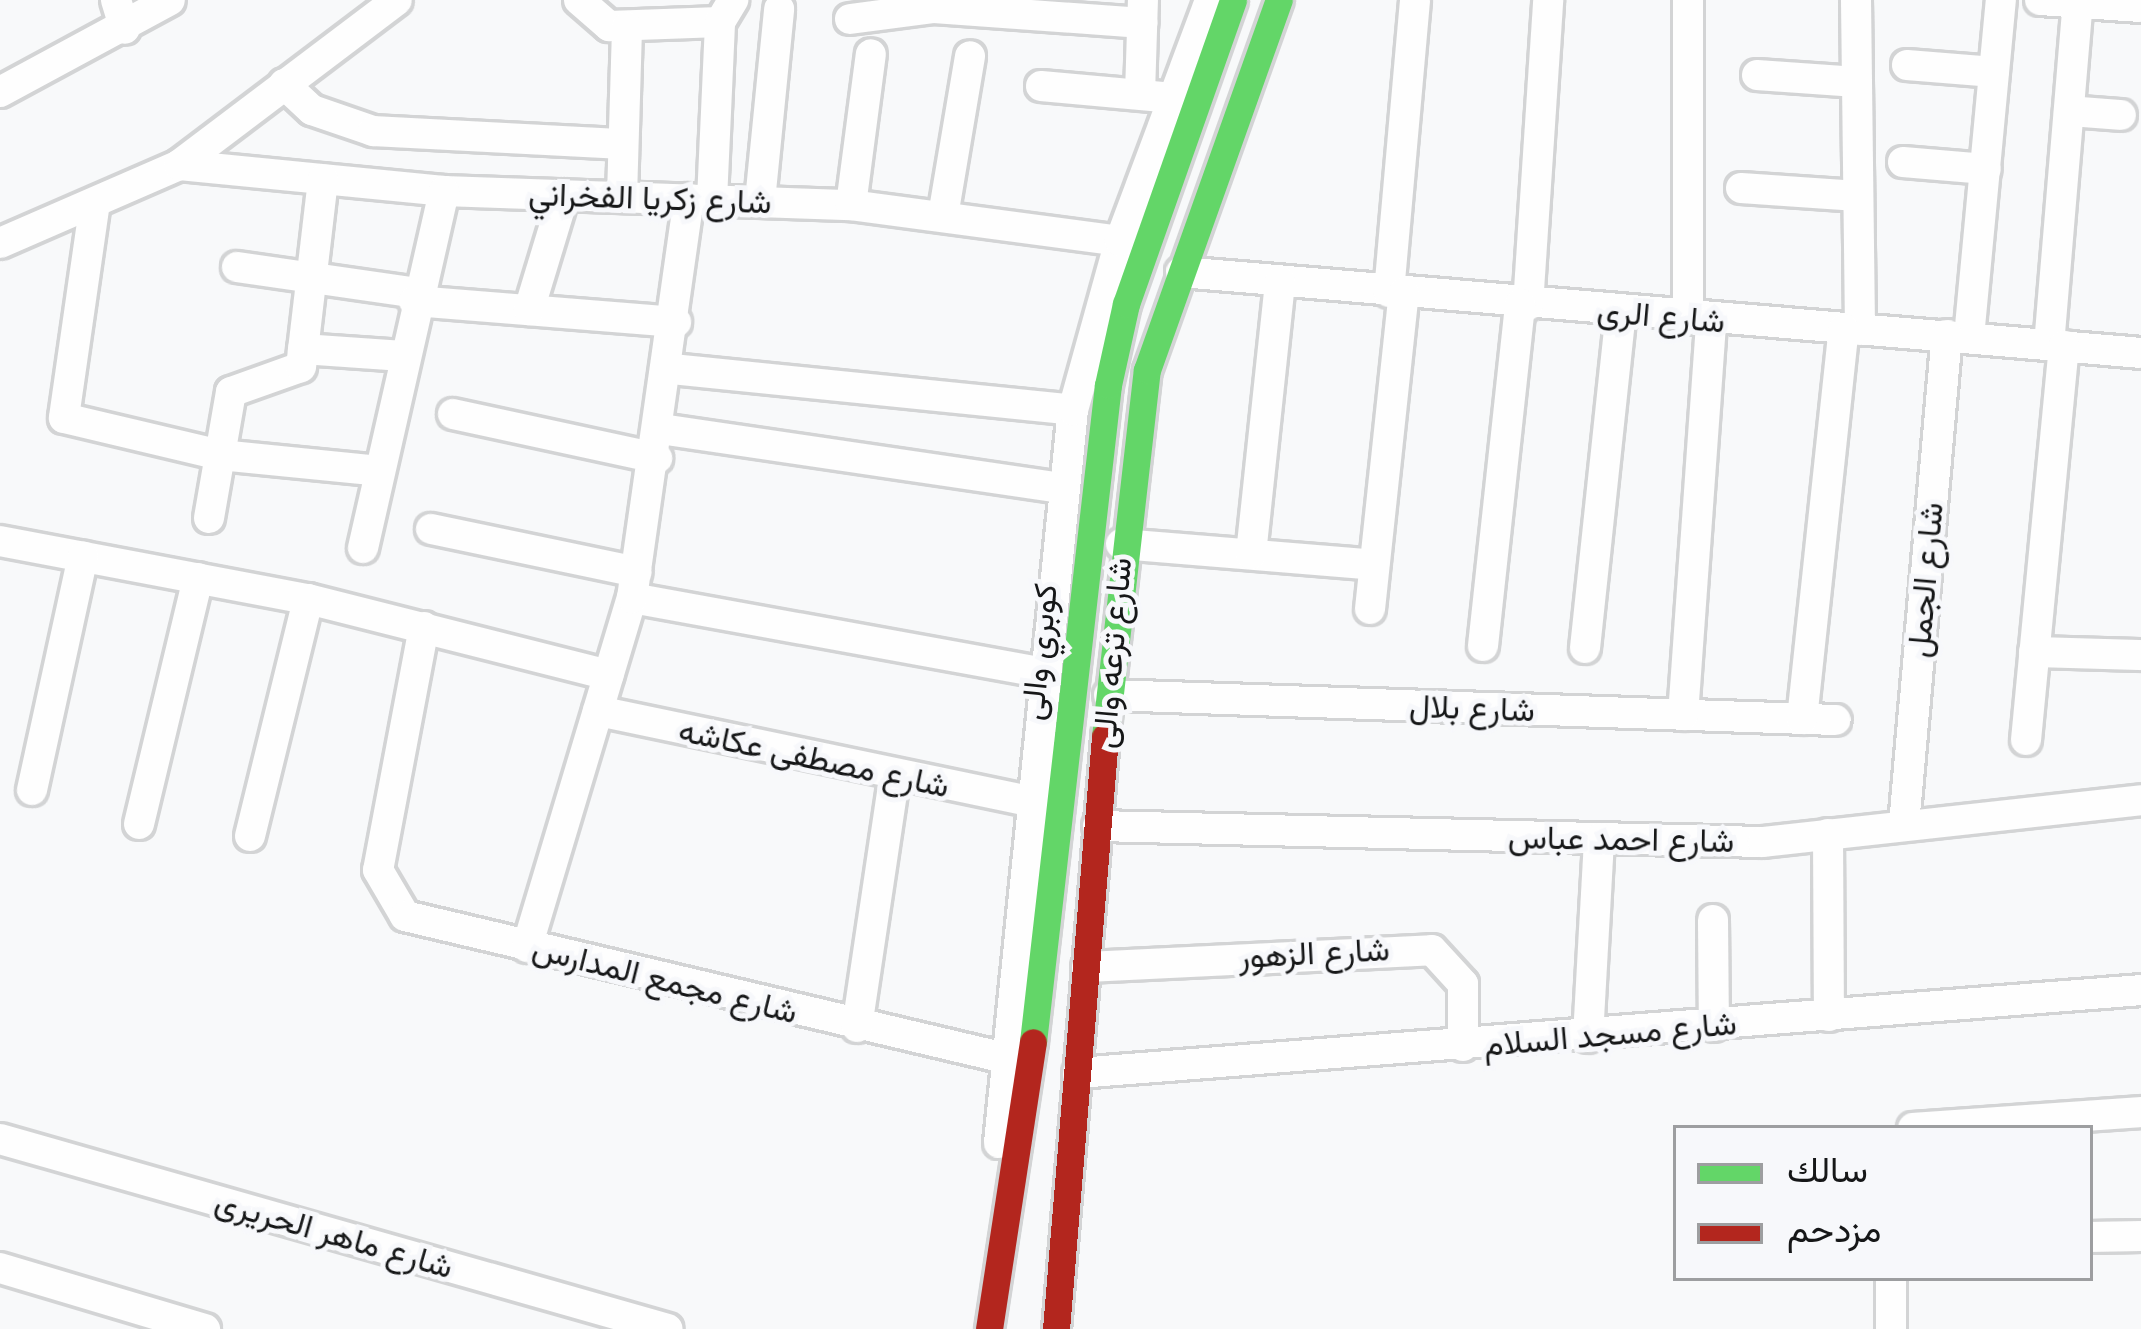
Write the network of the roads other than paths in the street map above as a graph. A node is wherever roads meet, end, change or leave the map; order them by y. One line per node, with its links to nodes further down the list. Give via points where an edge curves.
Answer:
1 (170, 0): 19 (street)
2 (397, 0): 28 (street)
3 (579, 0): 21 (street, via 609,26)
4 (1210, 0): 32 (street, شارع ترعه والى)
5 (1235, 0): 131 (main road, كوبري والى, via 1126,304 1108,386 1028,1083); 132 (main road, كوبري والى, via 1131,304 1112,386)
6 (1279, 0): 53 (main road, شارع ترعه والى)
7 (1415, 0): 56 (street)
8 (1547, 0): 58 (street)
9 (1688, 0): 61 (street)
10 (1856, 0): 27 (street)
11 (2001, 0): 25 (street, شارع الجمل)
12 (2040, 0): 13 (street)
13 (2078, 1): 14 (street); 33 (street)
14 (2141, 7)
15 (779, 9): 46 (street)
16 (727, 11): 18 (street); 45 (street)
17 (1142, 11): 20 (street, via 934,8); 31 (street)
18 (665, 12): 21 (street)
19 (120, 14): 30 (street)
20 (850, 19)
21 (627, 27): 35 (street)
22 (871, 54): 47 (street)
23 (970, 56): 49 (street)
24 (1907, 65): 25 (street)
25 (1994, 71): 38 (street, شارع الجمل)
26 (1757, 76): 27 (street)
27 (1857, 82): 43 (street)
28 (284, 84): 35 (street, via 312,110 373,131); 37 (street)
29 (1041, 86): 31 (street)
30 (0, 92)
31 (1140, 94): 32 (street)
32 (1173, 98): 50 (street, شارع ترعه والى)
33 (2069, 111): 34 (street); 65 (street)
34 (2121, 115)
35 (623, 144): 44 (street)
36 (1903, 163): 38 (street)
37 (179, 165): 39 (street, شارع زكريا الفخراني); 48 (street)
38 (1986, 169): 64 (street, شارع الجمل)
39 (323, 179): 41 (street, شارع زكريا الفخراني); 54 (street)
40 (1741, 188): 43 (street)
41 (444, 191): 42 (street, شارع زكريا الفخراني); 57 (street)
42 (564, 195): 44 (street, شارع زكريا الفخراني); 59 (street)
43 (1858, 196): 63 (street)
44 (622, 197): 45 (street, شارع زكريا الفخراني)
45 (701, 199): 46 (street, شارع زكريا الفخراني); 62 (street)
46 (760, 201): 47 (street, شارع زكريا الفخراني)
47 (851, 205): 49 (street, شارع زكريا الفخراني)
48 (94, 209): 51 (street); 73 (street, via 64,418)
49 (944, 216): 50 (street, شارع زكريا الفخراني)
50 (1120, 241): 70 (street, شارع ترعه والى)
51 (0, 243)
52 (237, 267): 54 (street)
53 (1181, 272): 55 (street, شارع الرى); 79 (main road, شارع ترعه والى, via 1147,370)
54 (312, 274): 57 (street); 66 (street)
55 (1280, 282): 56 (street, شارع الرى); 81 (street)
56 (1396, 293): 58 (street, شارع الرى); 83 (street)
57 (416, 297): 59 (street); 68 (street)
58 (1524, 304): 60 (street, شارع الرى); 89 (street)
59 (530, 310): 62 (street)
60 (1621, 313): 61 (street, شارع الرى); 90 (street)
61 (1699, 320): 63 (street, شارع الرى); 97 (street)
62 (676, 322): 69 (street)
63 (1852, 329): 64 (street, شارع الرى); 98 (street)
64 (1958, 336): 65 (street, شارع الرى); 106 (street, شارع الجمل)
65 (2057, 345): 67 (street, شارع الرى); 91 (street)
66 (304, 349): 68 (street); 73 (street, via 293,376 251,378 231,392)
67 (2141, 353)
68 (403, 356): 74 (street)
69 (672, 369): 70 (street); 72 (street)
70 (1073, 410): 75 (street, شارع ترعه والى)
71 (453, 414): 72 (street)
72 (659, 443): 75 (street); 85 (street)
73 (220, 455): 74 (street); 76 (street)
74 (379, 471): 80 (street)
75 (1061, 488): 93 (street, شارع ترعه والى)
76 (209, 518)
77 (431, 529): 85 (street)
78 (0, 541): 82 (street)
79 (1121, 544): 81 (street); 95 (main road, شارع ترعه والى)
80 (363, 548)
81 (1251, 554): 83 (street)
82 (83, 556): 84 (street); 102 (street)
83 (1374, 565): 87 (street)
84 (198, 578): 86 (street); 105 (street)
85 (634, 585): 93 (street); 94 (street)
86 (308, 599): 88 (street); 109 (street)
87 (1370, 609)
88 (424, 627): 94 (street); 112 (street, شارع مجمع المدارس, via 378,871 405,916)
89 (1483, 646)
90 (1585, 648)
91 (2034, 652): 92 (street); 100 (street)
92 (2141, 655)
93 (1043, 673): 104 (street, شارع ترعه والى)
94 (609, 675): 96 (street)
95 (1108, 695): 97 (street, شارع بلال); 107 (main road, شارع ترعه والى)
96 (598, 711): 101 (street, شارع مصطفى عكاشه); 112 (street)
97 (1683, 715): 98 (street, شارع بلال)
98 (1802, 719): 99 (street, شارع بلال)
99 (1836, 720)
100 (2026, 740)
101 (894, 779): 104 (street, شارع مصطفى عكاشه); 117 (street)
102 (32, 790)
103 (2141, 800): 106 (street, شارع احمد عباس)
104 (1030, 801): 120 (street, شارع ترعه والى)
105 (139, 824)
106 (1904, 825): 108 (street, شارع احمد عباس)
107 (1098, 826): 110 (street, شارع احمد عباس); 113 (main road, شارع ترعه والى)
108 (1828, 834): 110 (street, شارع احمد عباس); 115 (street)
109 (250, 836)
110 (1599, 838): 118 (street)
111 (1713, 920): 116 (street)
112 (527, 947): 117 (street, شارع مجمع المدارس)
113 (1087, 967): 119 (street, شارع الزهور, via 1432,950 1463,984); 121 (main road, شارع ترعه والى)
114 (2141, 990): 115 (street, شارع مسجد السلام)
115 (1829, 1016): 116 (street, شارع مسجد السلام)
116 (1714, 1026): 118 (street, شارع مسجد السلام)
117 (857, 1027): 120 (street, شارع مجمع المدارس)
118 (1588, 1037): 119 (street, شارع مسجد السلام)
119 (1463, 1046): 121 (street, شارع مسجد السلام)
120 (1005, 1058): 131 (street, شارع ترعه والى)
121 (1078, 1073): 133 (main road, شارع ترعه والى)
122 (2141, 1112): 123 (street)
123 (1955, 1125)
124 (0, 1139): 130 (street, شارع ماهر الحريرى)
125 (2141, 1236): 126 (street)
126 (2093, 1238)
127 (0, 1268): 129 (street)
128 (1891, 1281): 134 (street)
129 (205, 1329)
130 (668, 1329)
131 (988, 1329)
132 (1017, 1329)
133 (1056, 1329)
134 (1891, 1329)

